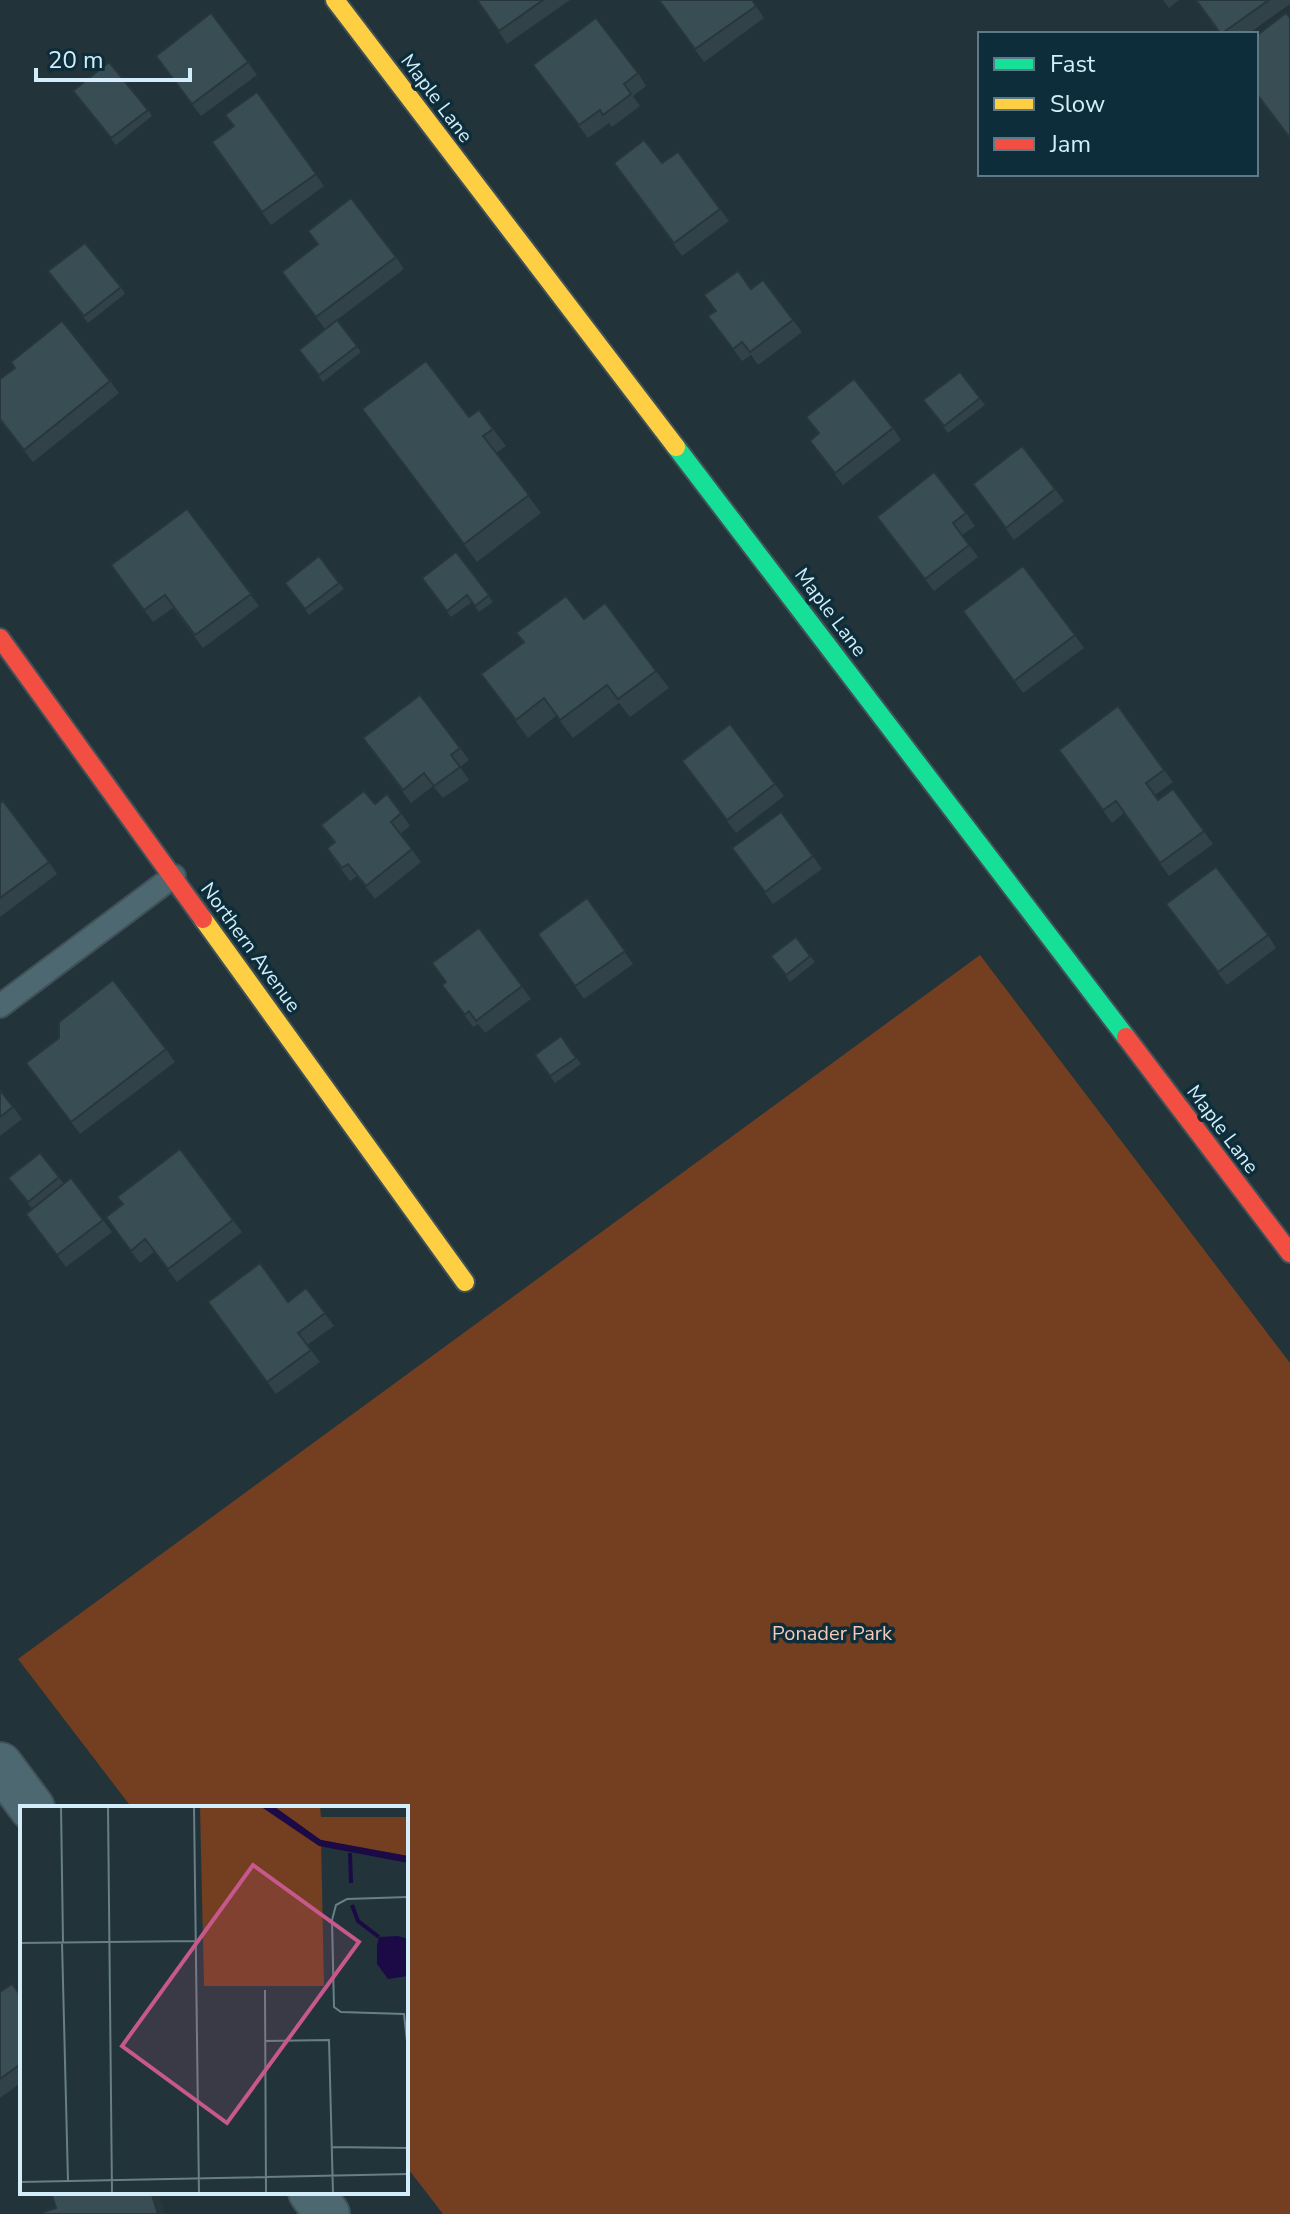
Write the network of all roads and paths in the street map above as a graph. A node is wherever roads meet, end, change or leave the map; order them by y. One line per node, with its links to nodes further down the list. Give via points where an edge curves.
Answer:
1 (335, 0): 5 (street, Maple Lane)
2 (0, 638): 3 (street, Northern Avenue)
3 (174, 876): 4 (lane); 6 (street, Northern Avenue)
4 (0, 1006)
5 (1290, 1253)
6 (465, 1282)
7 (0, 1765): 8 (street)
8 (31, 1806)
9 (312, 2194): 10 (street)
10 (327, 2214)

